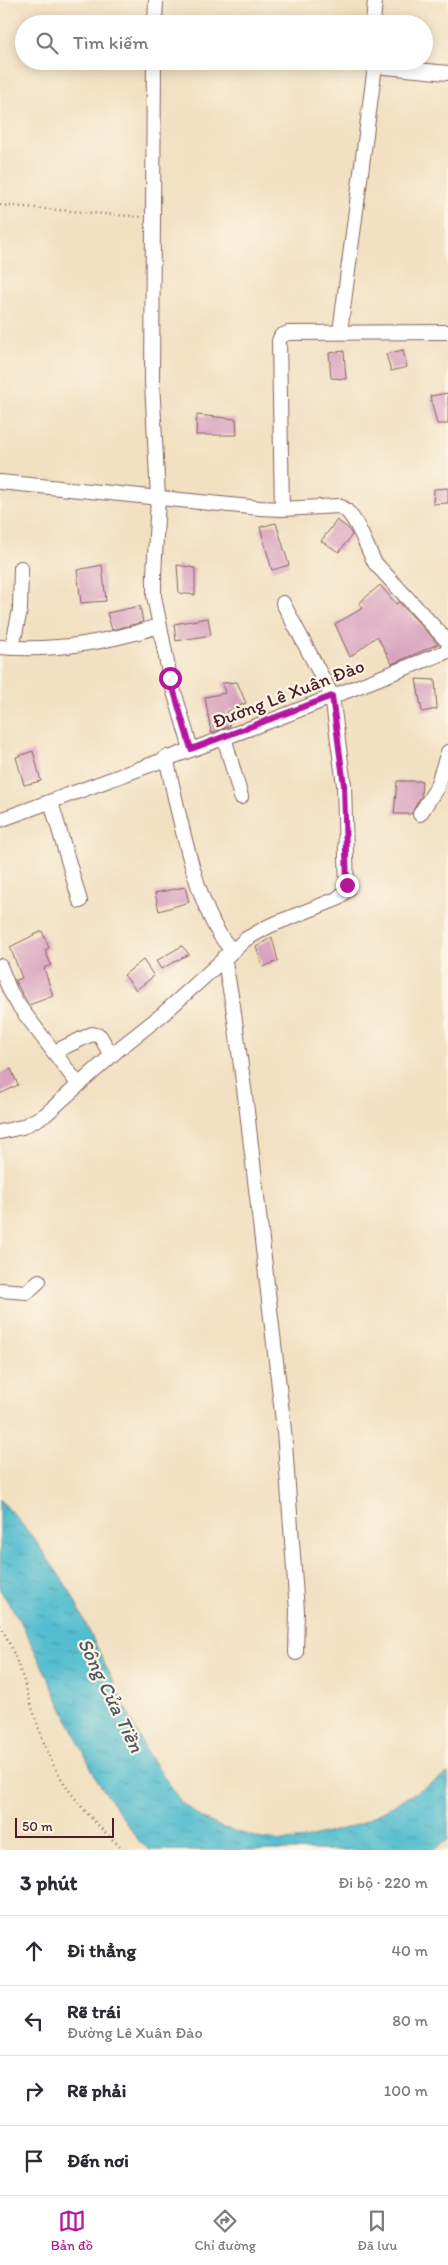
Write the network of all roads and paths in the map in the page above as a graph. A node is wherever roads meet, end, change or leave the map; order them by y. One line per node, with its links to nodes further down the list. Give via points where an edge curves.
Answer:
1 (156, 0): 3 (street)
2 (375, 0): 4 (street)
3 (155, 15)
4 (374, 15)
5 (154, 70): 10 (street)
6 (373, 70): 11 (street)
7 (423, 70): 8 (street)
8 (448, 73)
9 (0, 206): 10 (path)
10 (152, 218): 14 (street, via 152,381)
11 (340, 332): 12 (street); 15 (street, via 288,333 280,338)
12 (448, 332)
13 (0, 482): 14 (street)
14 (158, 498): 15 (street); 18 (street, via 154,575)
15 (282, 509): 19 (street, via 345,508 354,518 375,563)
16 (21, 568): 20 (street, via 20,610)
17 (284, 603): 22 (street)
18 (159, 626): 20 (street, via 122,637 61,648); 24 (street)
19 (448, 642)
20 (6, 648)
21 (448, 651): 22 (street, Đường Lê Xuân Đào)
22 (332, 696): 23 (street, Đường Lê Xuân Đào); 32 (street, via 344,785 347,890 337,899 261,930)
23 (224, 737): 24 (street, Đường Lê Xuân Đào); 27 (street)
24 (191, 749): 26 (street, Đường Lê Xuân Đào)
25 (448, 752): 29 (street, via 436,789)
26 (166, 757): 28 (street, Đường Lê Xuân Đào); 32 (street, via 197,882)
27 (241, 797)
28 (51, 802): 30 (street, Đường Lê Xuân Đào); 31 (street)
29 (420, 814)
30 (0, 820)
31 (80, 901)
32 (228, 954): 35 (street, via 164,1014); 41 (street, via 284,1430 297,1611)
33 (0, 966): 34 (street, via 19,1006)
34 (54, 1052): 35 (street, via 92,1034 100,1036); 36 (street)
35 (112, 1055): 36 (street)
36 (78, 1084): 37 (street, via 35,1121)
37 (0, 1132)
38 (39, 1281): 39 (street, via 27,1292)
39 (0, 1290)
40 (0, 1625): 42 (path, via 13,1648 50,1758 83,1810)
41 (296, 1653)
42 (124, 1850)

